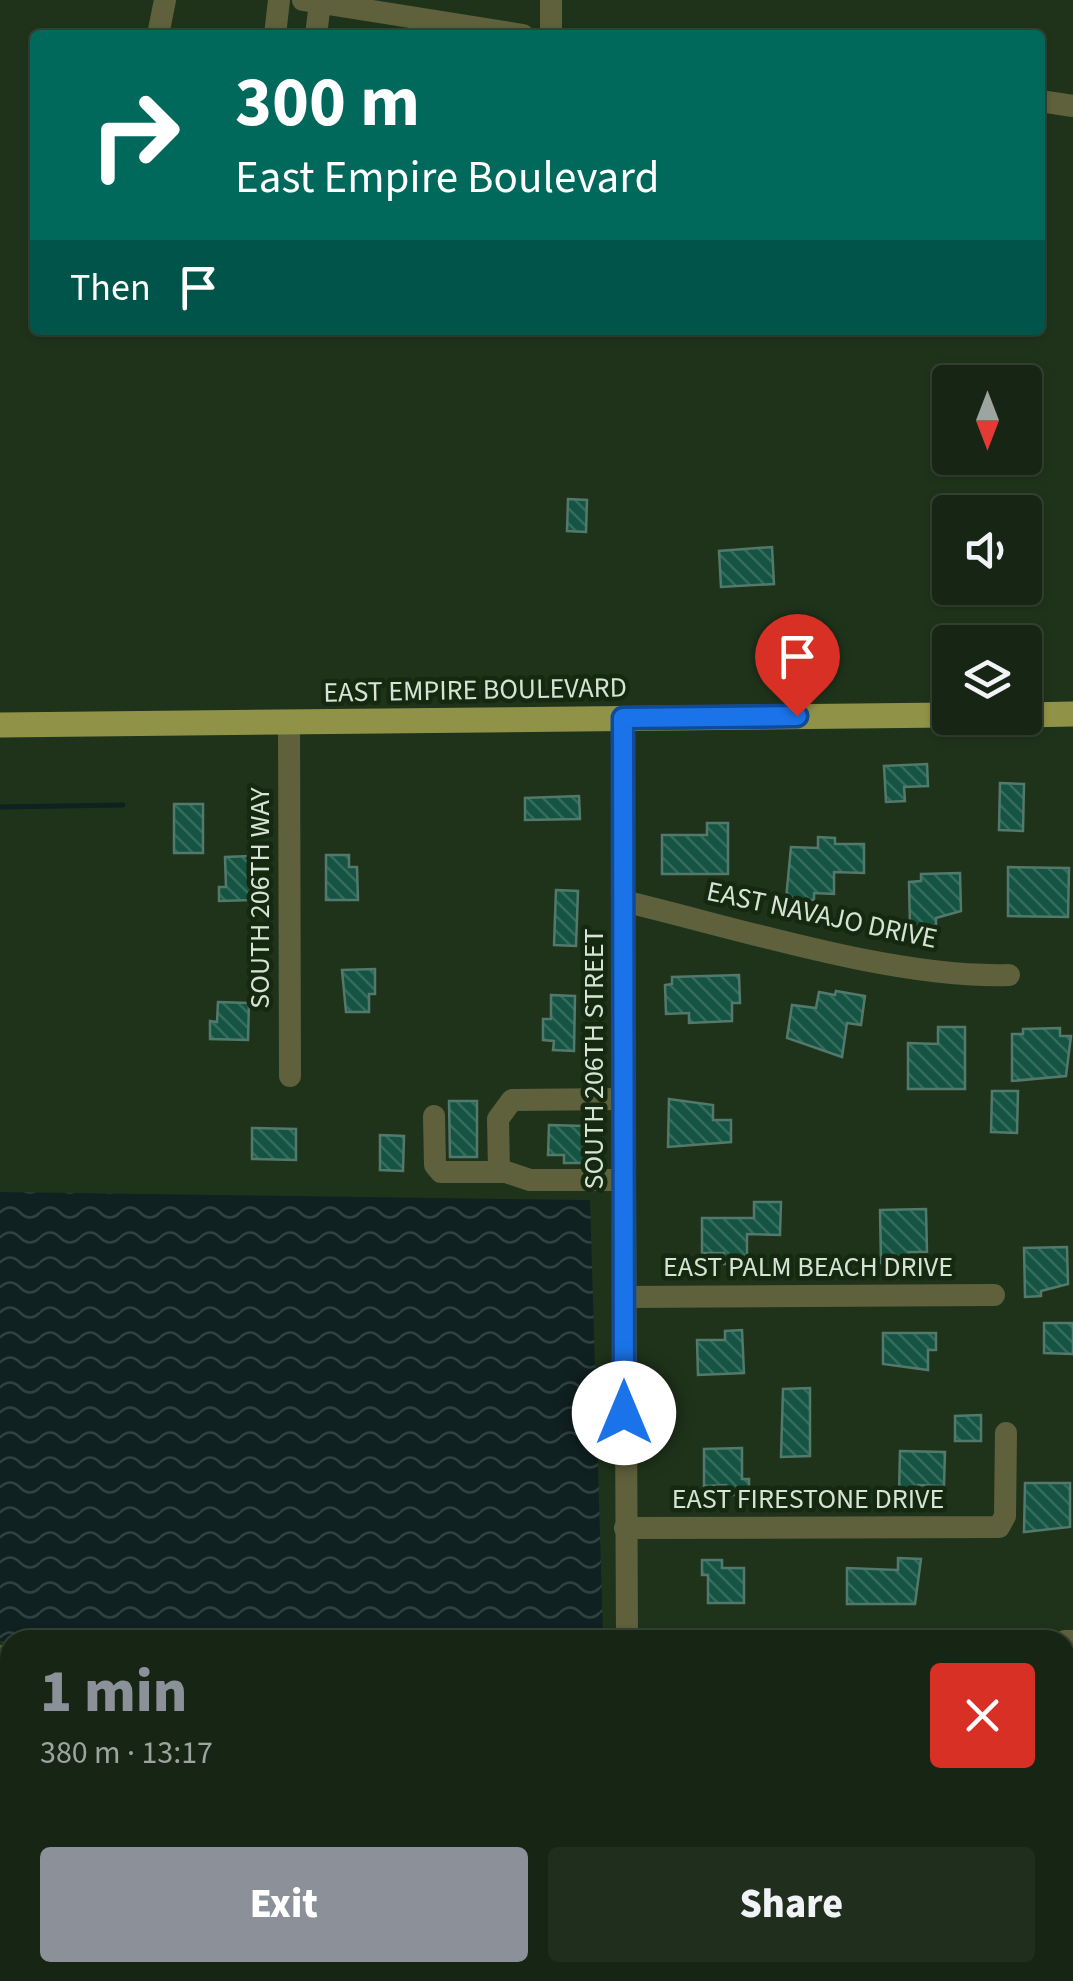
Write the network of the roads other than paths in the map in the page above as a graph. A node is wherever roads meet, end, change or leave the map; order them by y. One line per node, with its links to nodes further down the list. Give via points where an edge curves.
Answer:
1 (165, 0): 5 (street)
2 (279, 0): 6 (street)
3 (551, 0): 9 (street)
4 (311, 1): 7 (street); 8 (street)
5 (159, 30)
6 (276, 30)
7 (315, 30)
8 (492, 30)
9 (551, 30)
10 (1045, 103): 11 (street)
11 (1073, 106)
12 (1073, 714): 14 (main road)
13 (932, 715): 15 (main road, EAST EMPIRE BOULEVARD)
14 (1042, 715)
15 (623, 718): 16 (main road, EAST EMPIRE BOULEVARD); 18 (street, SOUTH 206TH STREET)
16 (289, 721): 17 (main road, EAST EMPIRE BOULEVARD); 20 (street, SOUTH 206TH WAY)
17 (0, 725)
18 (623, 901): 19 (street, EAST NAVAJO DRIVE, via 852,955 972,976); 21 (street, SOUTH 206TH STREET)
19 (1009, 975)
20 (290, 1076)
21 (622, 1100): 23 (street, via 512,1100 498,1119); 24 (street, SOUTH 206TH STREET)
22 (434, 1116): 23 (street, via 435,1165 441,1172)
23 (498, 1172): 24 (street, via 530,1180)
24 (622, 1180): 26 (street, SOUTH 206TH STREET)
25 (994, 1295): 26 (street, EAST PALM BEACH DRIVE)
26 (622, 1297): 28 (street, SOUTH 206TH STREET)
27 (1006, 1434): 28 (street, EAST FIRESTONE DRIVE, via 1005,1516 992,1528)
28 (624, 1528): 29 (street, SOUTH 206TH STREET)
29 (627, 1630)

